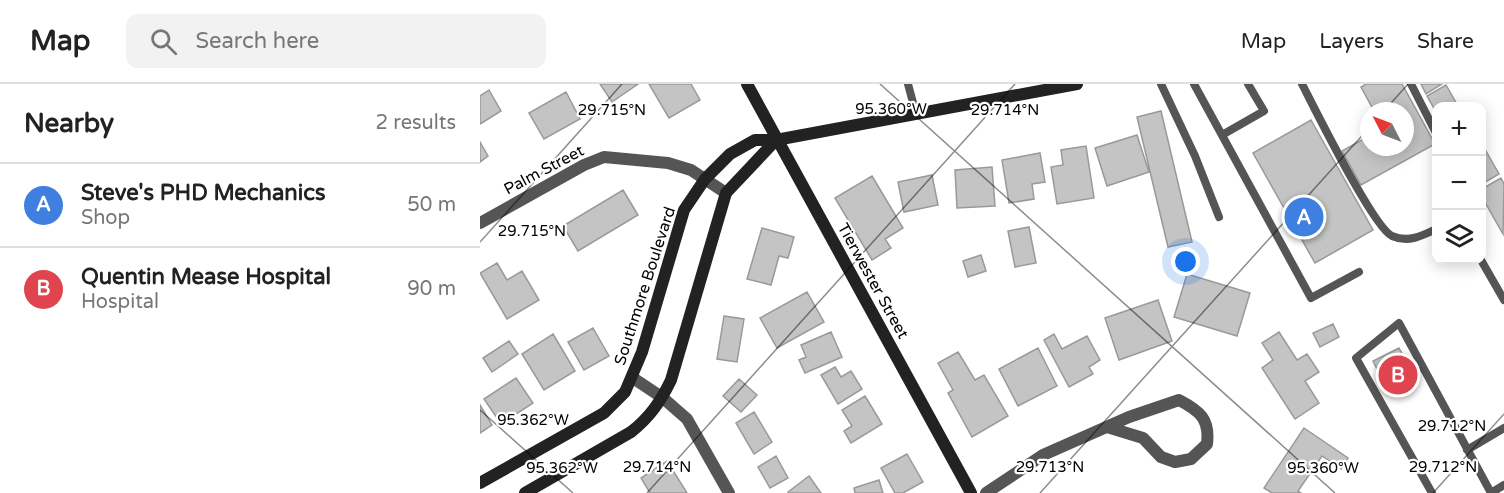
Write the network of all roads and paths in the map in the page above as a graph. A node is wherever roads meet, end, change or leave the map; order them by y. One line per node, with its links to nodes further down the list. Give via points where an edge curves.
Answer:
1 (747, 84): 12 (street, Tierwester Street)
2 (908, 84): 9 (lane)
3 (1077, 84): 9 (street, Southmore Boulevard)
4 (1161, 84): 15 (lane)
5 (1194, 84): 11 (lane)
6 (1248, 84): 11 (lane, via 1264,111)
7 (1302, 84): 17 (lane, via 1350,173 1391,236 1408,240)
8 (1411, 84): 10 (lane)
9 (916, 114): 12 (street, Southmore Boulevard)
10 (1432, 124)
11 (1222, 135): 19 (lane, via 1311,298)
12 (776, 140): 13 (street, Southmore Boulevard, via 755,140 730,154); 14 (street); 30 (street, Tierwester Street)
13 (705, 179): 14 (street, Palm Street); 16 (street, Palm Street, via 669,163 604,157); 21 (street, Southmore Boulevard, via 684,210)
14 (726, 193): 22 (street)
15 (1219, 216)
16 (480, 223)
17 (1432, 231)
18 (1483, 264): 20 (lane)
19 (1359, 272)
20 (1504, 300)
21 (633, 378): 22 (street); 26 (street, Southmore Boulevard, via 604,414)
22 (663, 398): 28 (street, via 647,420 631,432); 29 (street, via 687,419)
23 (1107, 427): 23 (street, via 1143,438 1161,457 1175,462 1191,459 1207,444 1208,429 1197,409 1179,400); 31 (street, via 1043,455)
24 (1504, 428): 25 (lane)
25 (1467, 450): 32 (lane, via 1399,323 1356,358); 33 (lane)
26 (480, 483)
27 (1504, 485): 33 (lane)
28 (525, 493)
29 (729, 493)
30 (971, 493)
31 (986, 493)
32 (1432, 493)
33 (1491, 493)

